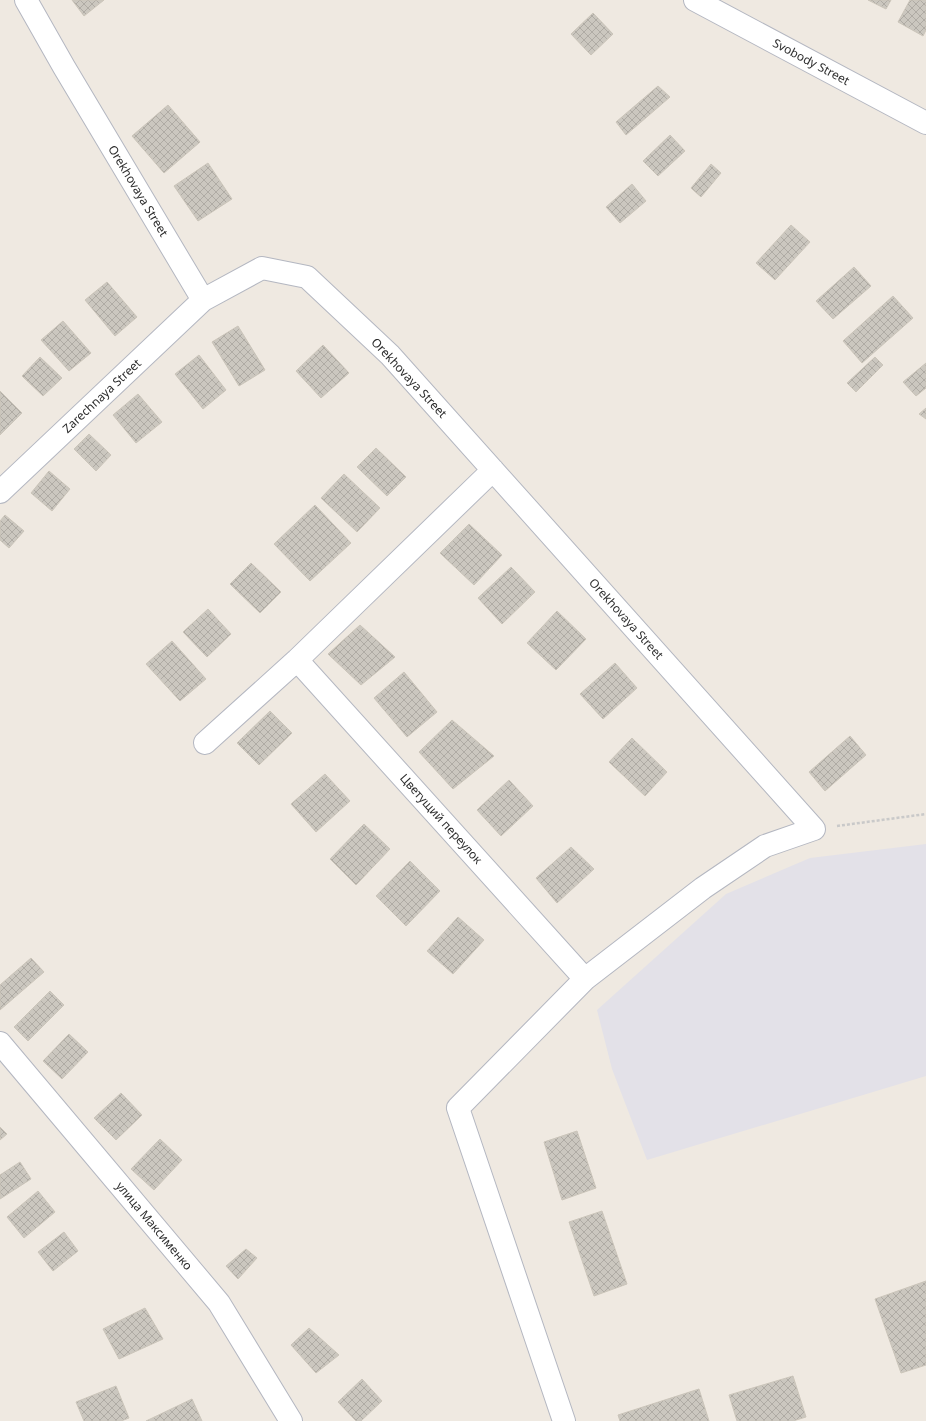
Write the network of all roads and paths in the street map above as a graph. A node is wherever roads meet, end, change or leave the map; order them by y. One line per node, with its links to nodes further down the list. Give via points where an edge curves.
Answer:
1 (26, 0): 4 (street, Orekhovaya Street)
2 (695, 0): 3 (street, Svobody Street)
3 (926, 123)
4 (203, 300): 5 (street, Orekhovaya Street, via 262,268 307,277 390,355); 6 (street, Zarechnaya Street)
5 (493, 470): 7 (street); 10 (street, Orekhovaya Street)
6 (0, 492)
7 (297, 660): 8 (street); 11 (street, Цветущий переулок)
8 (205, 743)
9 (926, 814): 10 (path)
10 (814, 829): 11 (street, via 766,846 703,888)
11 (585, 978): 14 (street, via 458,1108)
12 (0, 1043): 13 (street, улица Максименко, via 218,1304)
13 (291, 1421)
14 (564, 1421)

